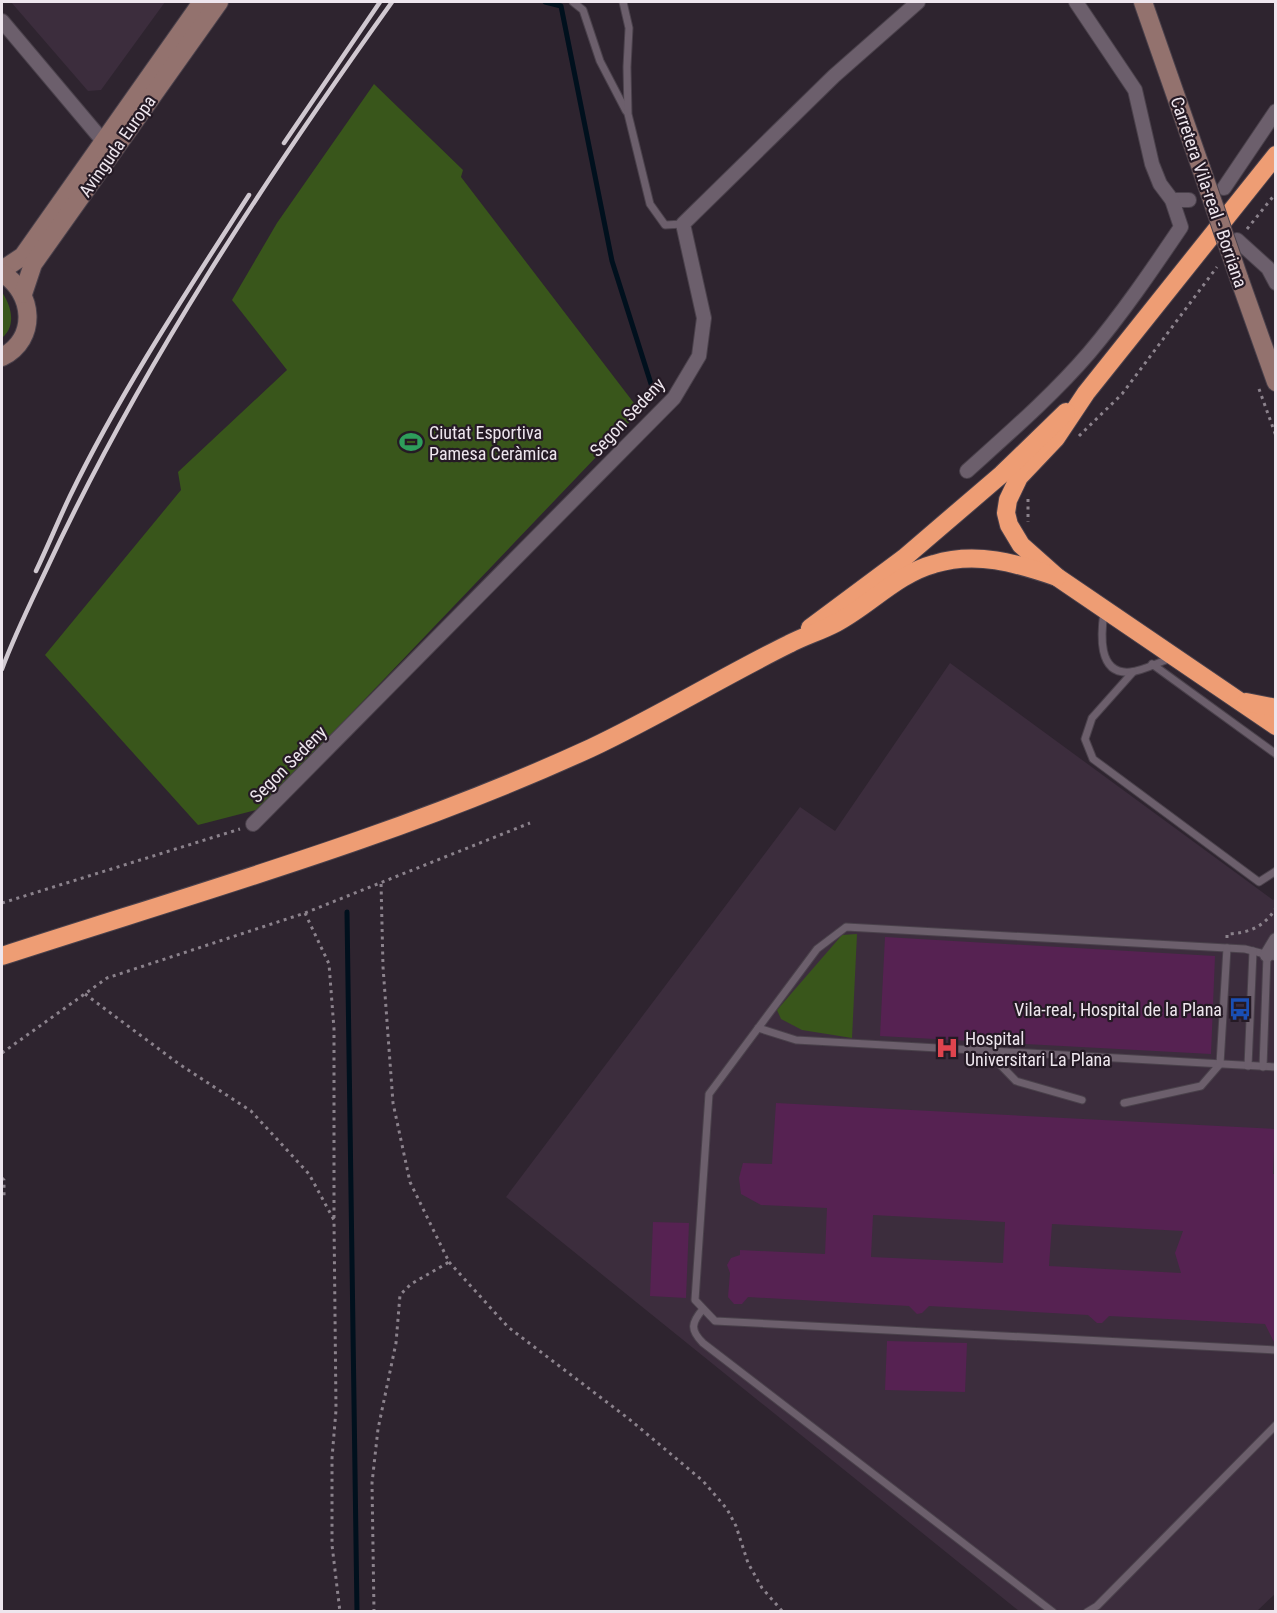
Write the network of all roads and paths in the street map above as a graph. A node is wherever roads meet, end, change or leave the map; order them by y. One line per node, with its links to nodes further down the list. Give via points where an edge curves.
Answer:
1 (201, 2): 11 (main road, Avinguda Europa)
2 (219, 2): 22 (main road, Avinguda Europa, via 33,264)
3 (573, 2): 10 (lane, via 583,10 600,61)
4 (623, 2): 10 (lane, via 629,28)
5 (918, 2): 17 (street, via 834,76)
6 (1076, 2): 15 (street, via 1135,90 1152,164)
7 (1143, 2): 24 (main road, Carretera Vila-real - Borriana, bridge)
8 (2, 21): 11 (street)
9 (1275, 111): 13 (street)
10 (628, 114): 17 (lane, via 650,204 665,225)
11 (103, 141): 20 (main road, Avinguda Europa, via 23,256)
12 (1275, 155): 25 (highway)
13 (1224, 188)
14 (1275, 193): 18 (path)
15 (1172, 200): 16 (street); 27 (street, via 1181,227 1089,354)
16 (1189, 200)
17 (683, 224): 41 (street, Segon Sedeny, via 704,318 699,356 674,398)
18 (1237, 240): 21 (street, via 1268,268)
19 (1217, 267): 26 (path, via 1122,394)
20 (2, 272): 22 (main road)
21 (1275, 283)
22 (23, 294): 23 (main road, via 27,322 23,335)
23 (2, 357)
24 (1275, 382)
25 (1086, 393): 30 (highway, via 1056,438 1019,477 1008,500 1009,525 1022,546); 32 (highway, via 1002,474 904,558)
26 (1075, 440)
27 (967, 471)
28 (1028, 497): 29 (path)
29 (1028, 526)
30 (1057, 577): 31 (highway); 32 (highway, via 990,559 937,562 915,570 836,623)
31 (1105, 609): 33 (highway); 35 (lane, via 1103,654 1112,667)
32 (789, 643): 50 (highway, via 662,713 484,794 336,848)
33 (1174, 657): 34 (lane); 36 (highway)
34 (1152, 664): 35 (lane); 39 (lane)
35 (1133, 672): 42 (lane, via 1092,718 1085,739 1093,759 1259,882)
36 (1238, 701): 37 (highway); 38 (highway)
37 (1275, 708)
38 (1275, 726)
39 (1275, 754)
40 (530, 823): 43 (path)
41 (253, 825): 44 (path)
42 (1275, 871)
43 (381, 882): 46 (path); 65 (path, via 393,1103 410,1182)
44 (2, 903)
45 (1275, 908): 48 (path, via 1268,921 1243,933 1227,934)
46 (305, 913): 52 (path, via 107,978); 64 (path, via 329,964 334,1029)
47 (1275, 940): 51 (street)
48 (1227, 948): 49 (lane); 53 (lane, via 846,927 817,949); 56 (lane)
49 (1253, 951): 51 (lane); 57 (lane)
50 (2, 956)
51 (1271, 956): 58 (lane)
52 (85, 994): 55 (path); 64 (path, via 179,1064 251,1111 309,1174)
53 (758, 1028): 54 (lane, via 796,1040); 66 (lane, via 709,1094 695,1300)
54 (987, 1051): 56 (lane); 60 (lane, via 1016,1081)
55 (2, 1053)
56 (1220, 1064): 57 (lane); 61 (lane, via 1201,1086)
57 (1248, 1066): 58 (lane)
58 (1263, 1067): 59 (lane)
59 (1275, 1068)
60 (1082, 1100)
61 (1124, 1103)
62 (2, 1178): 63 (path)
63 (2, 1198)
64 (334, 1220): 69 (path, via 336,1410 332,1545)
65 (449, 1262): 70 (path, via 400,1295 396,1343 378,1430 372,1483); 71 (path, via 508,1327 703,1481 728,1509 748,1563 762,1588)
66 (703, 1309): 67 (lane, via 715,1321); 72 (lane, via 693,1328 703,1343)
67 (1275, 1350)
68 (1275, 1425): 73 (lane, via 1097,1606)
69 (340, 1611)
70 (374, 1611)
71 (783, 1611)
72 (1053, 1611)
73 (1087, 1611)

